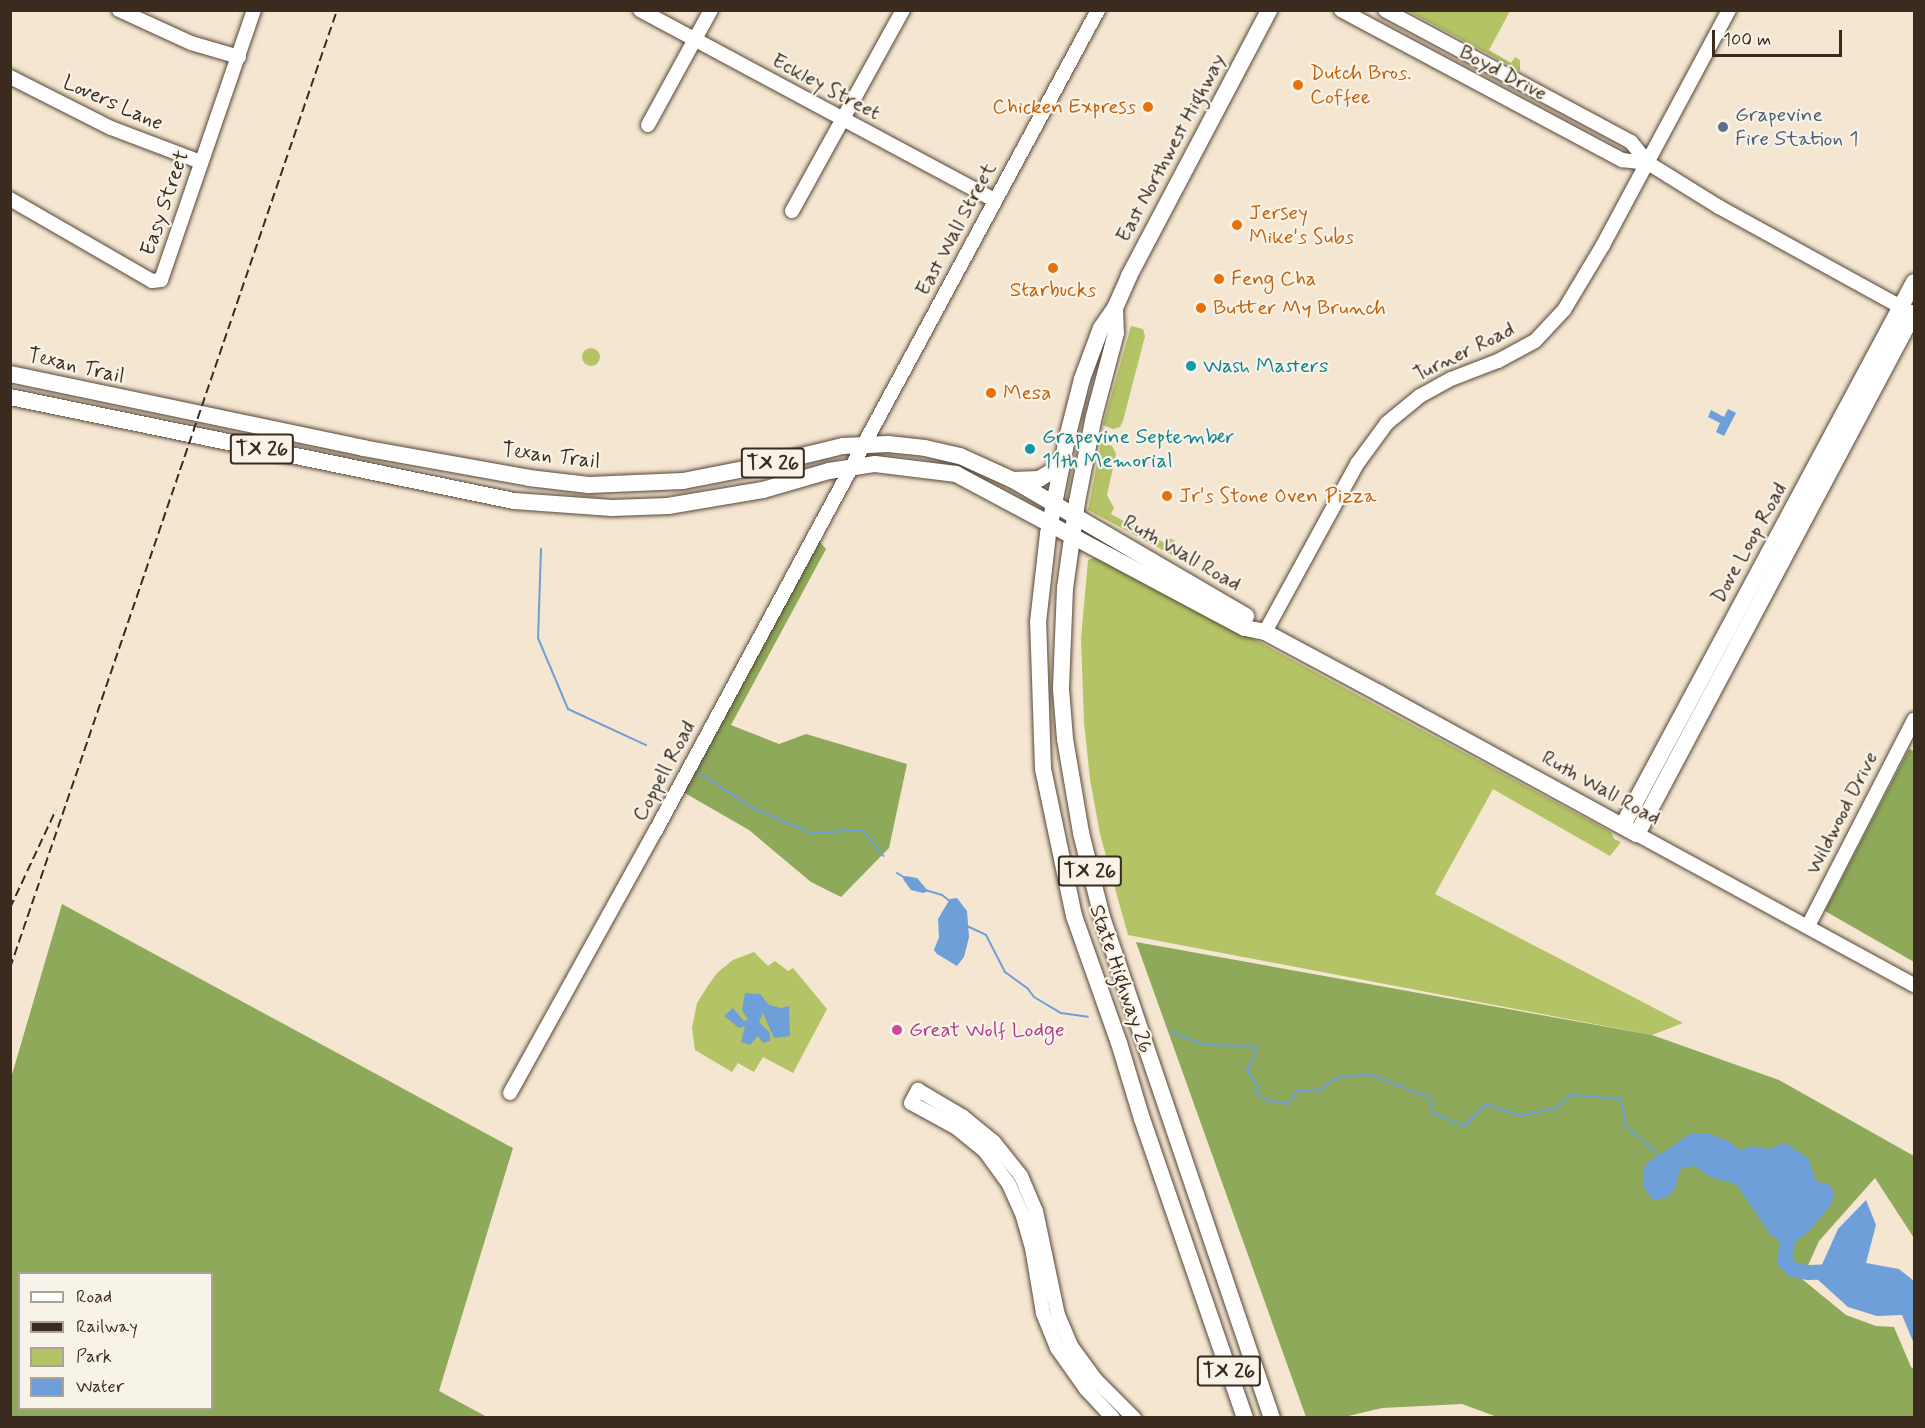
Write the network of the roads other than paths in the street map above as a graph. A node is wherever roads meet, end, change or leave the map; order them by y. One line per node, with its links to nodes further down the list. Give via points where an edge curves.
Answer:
1 (119, 10): 12 (street, via 191,43)
2 (254, 10): 12 (street, Easy Street)
3 (640, 10): 11 (street, Eckley Street)
4 (711, 10): 11 (street)
5 (903, 10): 17 (street)
6 (1098, 10): 22 (street, East Wall Street)
7 (1269, 10): 25 (main road, East Northwest Highway)
8 (1341, 10): 16 (street, Boyd Drive)
9 (1385, 10): 14 (street, Boyd Drive)
10 (1729, 10): 20 (street, Turner Road)
11 (694, 40): 17 (street, Eckley Street); 18 (street)
12 (238, 57): 19 (street, Easy Street)
13 (10, 77): 19 (street, Lovers Lane, via 111,128)
14 (1521, 84): 15 (street, Boyd Drive); 16 (street)
15 (1538, 93): 16 (street); 20 (street, Boyd Drive, via 1631,142)
16 (1520, 106): 20 (street, Boyd Drive, via 1622,160)
17 (843, 120): 22 (street, Eckley Street); 23 (street)
18 (648, 125)
19 (201, 162): 21 (street, Easy Street, via 158,286)
20 (1648, 163): 26 (street, Boyd Drive, via 1719,207); 43 (street, Turner Road, via 1604,245 1551,326 1534,341 1498,361 1420,396 1393,417 1368,446)
21 (10, 199)
22 (994, 201): 29 (street, East Wall Street)
23 (792, 211)
24 (1914, 282): 26 (main road, Dove Loop Road)
25 (1115, 308): 30 (main road, East Northwest Highway, via 1101,328 1082,379); 37 (main road, East Northwest Highway, via 1116,333 1097,399)
26 (1911, 312): 45 (main road, Dove Loop Road)
27 (10, 374): 33 (main road, Texan Trail / TX 26, via 363,448 502,474)
28 (10, 397): 35 (main road, Texan Trail / TX 26, via 462,492)
29 (862, 445): 31 (street, East Wall Street); 32 (main road, Texan Trail / TX 26, via 925,448 960,456); 33 (main road, Texan Trail / TX 26, via 683,481)
30 (1064, 455): 32 (main road, via 1054,470 1040,479); 34 (main road, East Northwest Highway)
31 (850, 467): 35 (main road, Texan Trail / TX 26, via 762,490 695,501); 36 (main road, Texan Trail / TX 26, via 884,464 956,474); 48 (street, Coppell Road)
32 (1012, 480): 34 (main road, Texan Trail / TX 26)
33 (588, 485): 35 (main road)
34 (1053, 504): 37 (main road, Texan Trail / TX 26); 38 (main road, State Highway 26 / TX 26)
35 (589, 507)
36 (1024, 509): 38 (main road, Texan Trail); 41 (main road, TX 26, via 1038,531)
37 (1074, 518): 39 (main road, State Highway 26 / TX 26); 43 (main road, Ruth Wall Road, via 1202,588 1252,620)
38 (1050, 523): 39 (main road, Texan Trail); 41 (main road, State Highway 26 / TX 26)
39 (1073, 535): 40 (main road, Ruth Wall Road); 42 (main road, State Highway 26 / TX 26)
40 (1099, 549): 42 (main road, via 1083,555); 43 (main road, Ruth Wall Road, via 1245,628)
41 (1043, 570): 50 (main road, State Highway 26 / TX 26, via 1038,622 1040,719 1050,812 1074,916)
42 (1065, 588): 49 (main road, State Highway 26 / TX 26, via 1061,689 1081,833 1102,918)
43 (1264, 633): 45 (main road, Ruth Wall Road)
44 (1914, 720): 46 (street, Wildwood Drive)
45 (1630, 830): 46 (street, Ruth Wall Road)
46 (1808, 926): 47 (street, Ruth Wall Road)
47 (1914, 985)
48 (510, 1093)
49 (1161, 1093): 50 (main road); 54 (main road, State Highway 26 / TX 26)
50 (1137, 1100): 51 (main road, State Highway 26 / TX 26)
51 (1244, 1416)
52 (1113, 1418): 53 (street, via 1057,1348 1042,1313 1023,1216 1008,1182 985,1151 957,1128 911,1103 918,1090 962,1116 986,1136 1021,1176 1036,1211 1058,1314 1071,1346 1096,1380)
53 (1134, 1418)
54 (1272, 1418)

